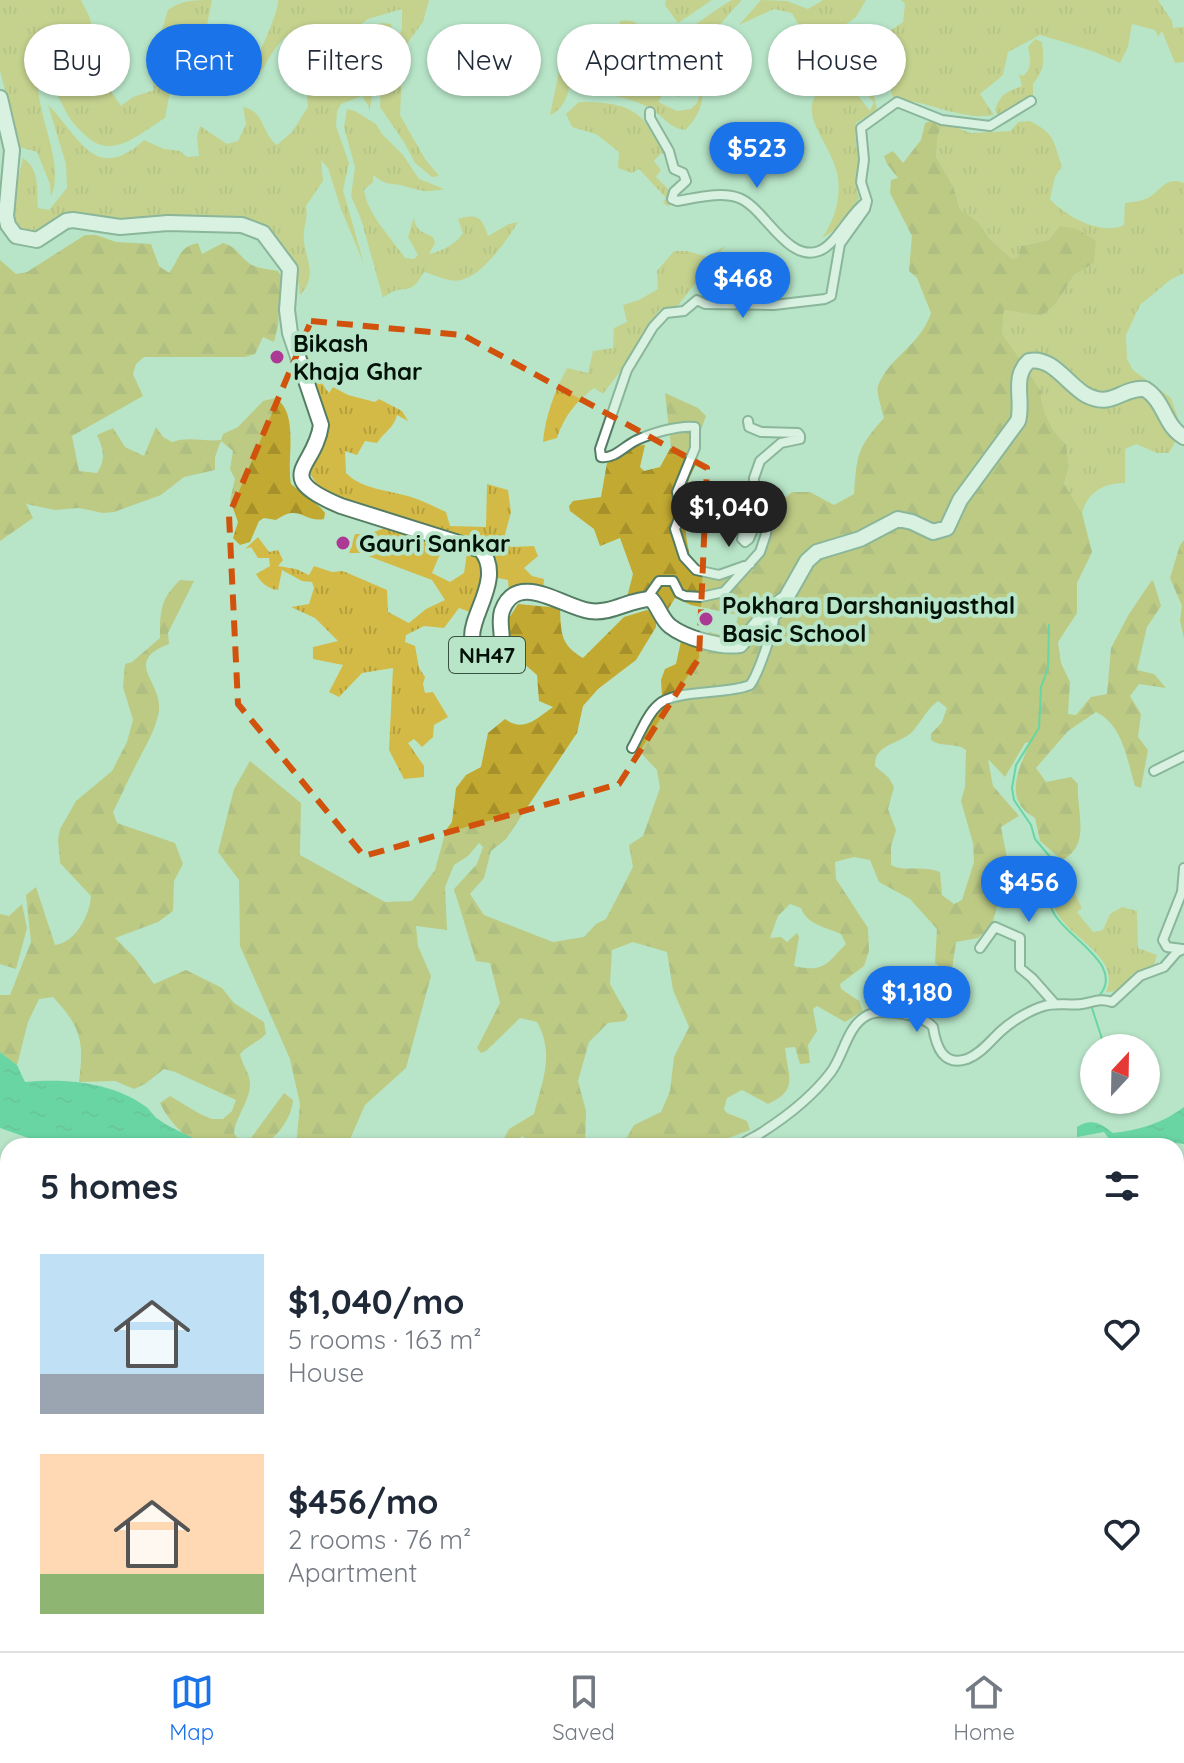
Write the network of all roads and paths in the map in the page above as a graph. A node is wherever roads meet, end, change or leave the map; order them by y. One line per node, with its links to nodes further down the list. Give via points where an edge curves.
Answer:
1 (0, 98): 8 (highway, NH47, via 12,150 6,216 16,236 37,240 73,220 120,227 242,225 263,233 290,269 290,333 321,425 302,467 304,483 341,506 481,550 490,571 471,632 478,651 491,656 497,652 505,603 523,592 594,612)
2 (1031, 101): 4 (street, via 990,126 942,120 897,102 861,128 861,182)
3 (650, 112): 4 (street, via 674,169 686,181 672,199 740,198 775,232 809,253 829,244)
4 (867, 201): 7 (street, via 840,244 831,296 774,305 697,300 684,311 666,313 627,370 614,405 601,457 638,439 695,427 695,448 677,492 681,513 675,529 684,557 696,570 719,575)
5 (748, 421): 7 (street, via 761,432 800,436 781,443 760,461 742,539 749,539 761,514 768,521 760,552)
6 (1184, 437): 9 (highway, via 1145,389 1099,400 1046,362 1029,361 1019,379 1018,421 960,500 947,528 933,532 898,519 860,539 823,549 811,556)
7 (750, 564): 8 (street, via 715,595 685,596 666,579)
8 (647, 598): 9 (highway, via 679,631 732,646 742,643)
9 (786, 598): 10 (street, via 750,685 660,702)
10 (632, 748)
11 (1184, 756): 12 (street)
12 (1154, 771)
13 (1184, 868): 15 (street, via 1182,892 1163,940 1169,947)
14 (980, 948): 16 (street, via 995,927 1020,938 1020,968)
15 (1184, 948): 16 (street, via 1112,1002)
16 (1055, 1004): 17 (street, via 1016,1020 965,1060 938,1050 933,1027 917,1016 868,1015 854,1029 832,1071 789,1114)
17 (752, 1138)

